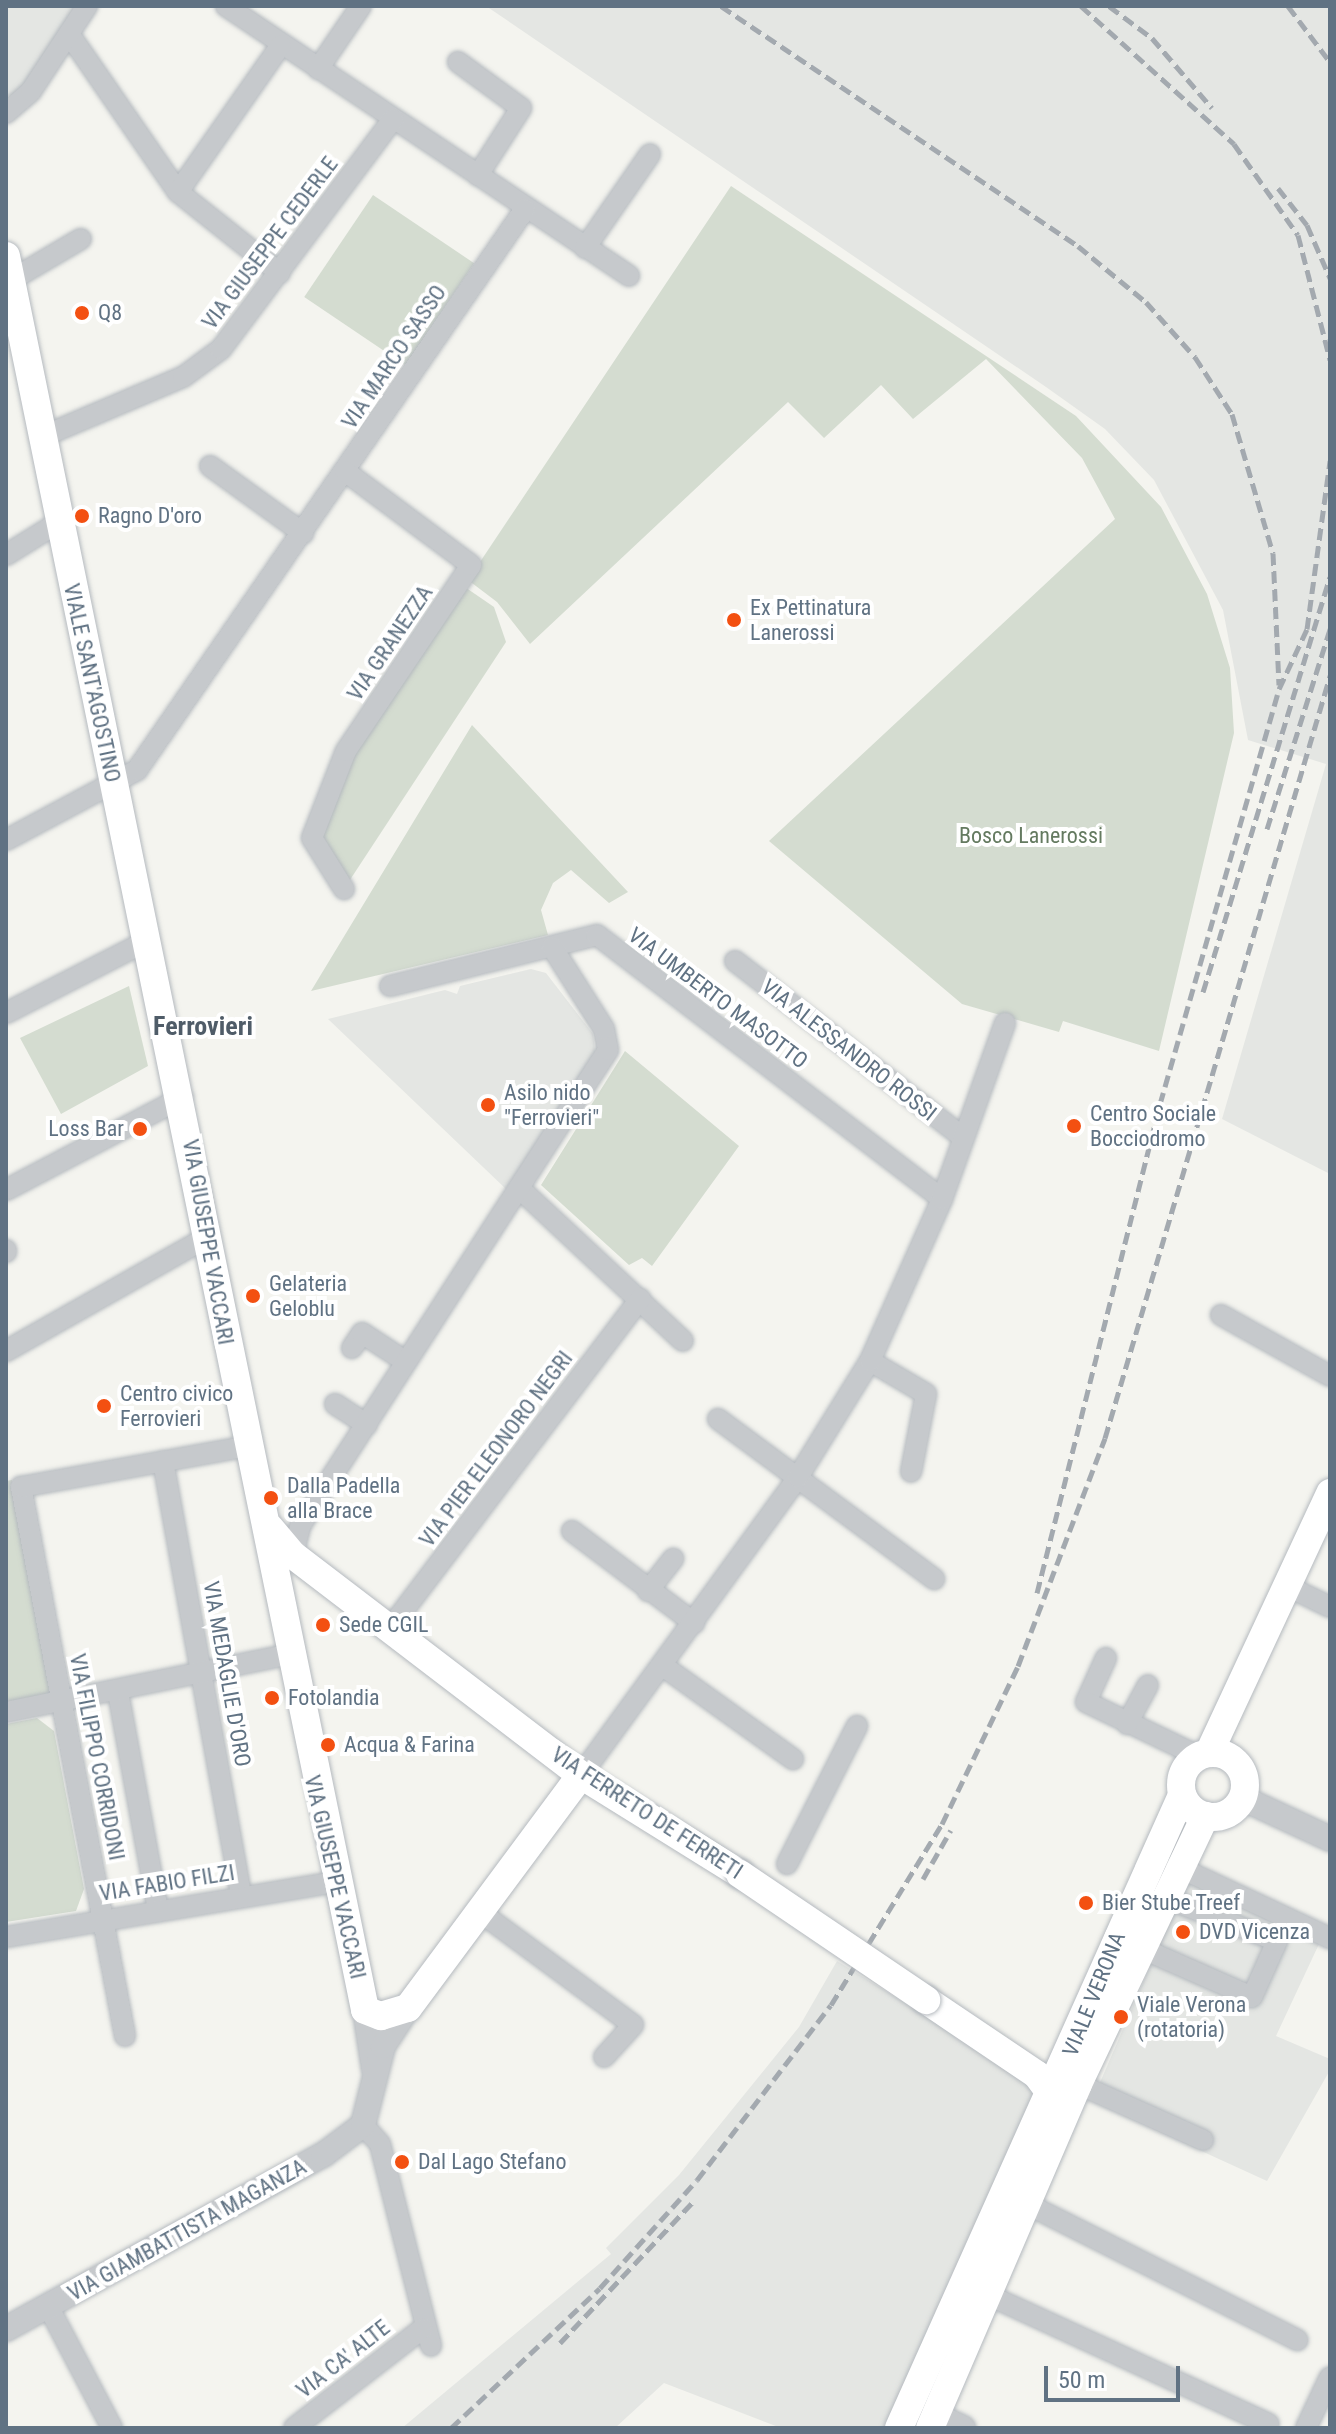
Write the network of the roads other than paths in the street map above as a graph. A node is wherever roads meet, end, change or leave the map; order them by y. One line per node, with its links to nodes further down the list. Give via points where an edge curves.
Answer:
1 (87, 6): 4 (street)
2 (226, 6): 5 (street)
3 (361, 6): 7 (street)
4 (69, 34): 8 (street); 12 (street)
5 (281, 45): 7 (street); 12 (street)
6 (458, 62): 11 (street, via 521,108)
7 (318, 69): 9 (street)
8 (6, 113)
9 (393, 119): 11 (street); 17 (street, VIA GIUSEPPE CEDERLE)
10 (650, 154): 15 (street)
11 (478, 175): 13 (street)
12 (178, 192): 17 (street)
13 (525, 209): 15 (street); 22 (street, VIA MARCO SASSO)
14 (81, 239): 16 (street, VIALE SANT'AGOSTINO)
15 (585, 248): 18 (street)
16 (9, 268): 19 (main road, VIALE SANT'AGOSTINO)
17 (280, 273): 20 (street, VIA GIUSEPPE CEDERLE, via 221,349 183,377)
18 (629, 276)
19 (12, 335): 20 (main road, VIALE SANT'AGOSTINO)
20 (39, 438): 23 (main road, VIALE SANT'AGOSTINO)
21 (210, 466): 24 (street)
22 (345, 471): 24 (street, VIA MARCO SASSO); 28 (street, VIA GRANEZZA, via 471,565 346,751 312,838)
23 (59, 522): 25 (street); 26 (main road, VIALE SANT'AGOSTINO)
24 (303, 533): 26 (street, VIA MARCO SASSO, via 137,770)
25 (6, 555)
26 (113, 786): 27 (street, VIA MARCO SASSO); 29 (main road, VIALE SANT'AGOSTINO)
27 (6, 840)
28 (344, 889)
29 (145, 942): 33 (street); 35 (main road, VIALE SANT'AGOSTINO)
30 (552, 947): 32 (street, VIA UMBERTO MASOTTO); 37 (street, via 604,1029 608,1050); 39 (street, VIA UMBERTO MASOTTO, via 597,935)
31 (735, 961): 36 (street, VIA ALESSANDRO ROSSI)
32 (390, 986)
33 (6, 1013)
34 (1005, 1023): 36 (street, VIA ALESSANDRO ROSSI)
35 (182, 1091): 38 (street); 40 (main road, VIA GIUSEPPE VACCARI)
36 (963, 1137): 39 (street, VIA ALESSANDRO ROSSI)
37 (519, 1188): 41 (street); 46 (street)
38 (6, 1190)
39 (942, 1199): 47 (street, VIA ALESSANDRO ROSSI)
40 (209, 1236): 45 (street); 52 (main road, VIA GIUSEPPE VACCARI)
41 (640, 1299): 43 (street); 66 (street, VIA PIER ELEONORO NEGRI)
42 (1221, 1315): 48 (street)
43 (683, 1341)
44 (352, 1348): 46 (street, via 362,1333)
45 (6, 1351)
46 (405, 1361): 51 (street)
47 (870, 1361): 54 (street, via 926,1394); 55 (street, VIA ALESSANDRO ROSSI)
48 (1330, 1376)
49 (335, 1404): 51 (street)
50 (718, 1419): 55 (street)
51 (367, 1425): 60 (street, via 300,1526)
52 (244, 1447): 53 (street); 57 (main road, VIA GIUSEPPE VACCARI)
53 (163, 1461): 70 (street, VIA MEDAGLIE D'ORO); 73 (street, VIA FILIPPO CORRIDONI, via 21,1487)
54 (911, 1472)
55 (798, 1477): 61 (street); 65 (street, VIA ALESSANDRO ROSSI)
56 (1330, 1493): 62 (main road)
57 (264, 1521): 60 (main road, VIA FERRETO DE FERRETI)
58 (572, 1531): 63 (street)
59 (673, 1559): 63 (street)
60 (284, 1560): 66 (main road, VIA FERRETO DE FERRETI); 67 (main road, VIA GIUSEPPE VACCARI)
61 (934, 1579)
62 (1289, 1587): 64 (street); 77 (main road)
63 (648, 1591): 65 (street)
64 (1330, 1607)
65 (694, 1623): 69 (street, VIA ALESSANDRO ROSSI)
66 (391, 1627): 79 (main road, VIA FERRETO DE FERRETI)
67 (287, 1655): 70 (street); 86 (main road, VIA GIUSEPPE VACCARI)
68 (1106, 1658): 75 (street, via 1086,1702)
69 (663, 1666): 78 (street); 79 (street, VIA ALESSANDRO ROSSI)
70 (205, 1675): 72 (street); 87 (street, VIA MEDAGLIE D'ORO)
71 (1148, 1685): 75 (street)
72 (118, 1692): 73 (street); 89 (street)
73 (62, 1702): 74 (street); 91 (street, VIA FILIPPO CORRIDONI)
74 (6, 1712)
75 (1127, 1724): 77 (street)
76 (857, 1726): 84 (street)
77 (1211, 1755): 80 (main road, via 1182,1776); 81 (main road, via 1241,1770)
78 (793, 1759)
79 (581, 1775): 90 (main road, VIA ALESSANDRO ROSSI); 99 (main road, VIA FERRETO DE FERRETI, bridge, via 740,1874)
80 (1182, 1795): 82 (main road); 96 (main road, VIALE VERONA)
81 (1242, 1798): 82 (main road, via 1224,1815); 83 (street)
82 (1205, 1816): 85 (main road, VIALE VERONA)
83 (1330, 1839)
84 (787, 1864)
85 (1176, 1866): 88 (main road, VIALE VERONA); 93 (street)
86 (336, 1882): 87 (street, VIA FABIO FILZI); 97 (main road, VIA GIUSEPPE VACCARI)
87 (241, 1895): 89 (street, VIA FABIO FILZI)
88 (1163, 1897): 94 (main road, VIALE VERONA); 94 (street, VIALE VERONA, via 1277,1941 1252,1997)
89 (158, 1911): 91 (street, VIA FABIO FILZI)
90 (480, 1912): 95 (main road, VIA ALESSANDRO ROSSI); 100 (street, via 633,2025)
91 (103, 1918): 92 (street, VIA FABIO FILZI); 98 (street, VIA FILIPPO CORRIDONI)
92 (6, 1937)
93 (1330, 1938)
94 (1141, 1948): 102 (main road, VIALE VERONA)
95 (408, 2008): 97 (main road, via 381,2016); 101 (street)
96 (1084, 2008): 99 (main road, via 1049,2062); 102 (main road, VIALE VERONA)
97 (365, 2010): 101 (street)
98 (125, 2036)
99 (1003, 2052): 102 (main road, VIA FERRETO DE FERRETI); 105 (main road, via 1031,2095)
100 (604, 2057)
101 (374, 2072): 103 (street)
102 (1066, 2088): 104 (street, VIALE VERONA); 105 (main road, via 1060,2110)
103 (363, 2125): 108 (street, VIA GIAMBATTISTA MAGANZA, via 323,2155); 115 (street, VIA CA' ALTE, via 380,2144 426,2337)
104 (1203, 2140)
105 (1035, 2153): 106 (main road); 116 (main road)
106 (1025, 2203): 107 (main road); 110 (street)
107 (986, 2294): 112 (main road); 113 (street)
108 (48, 2306): 109 (street, VIA GIAMBATTISTA MAGANZA); 114 (street)
109 (6, 2329)
110 (1297, 2340)
111 (1330, 2377): 118 (street)
112 (932, 2422): 117 (street)
113 (1269, 2424)
114 (112, 2428)
115 (294, 2428)
116 (899, 2428)
117 (963, 2428)
118 (1306, 2428)

